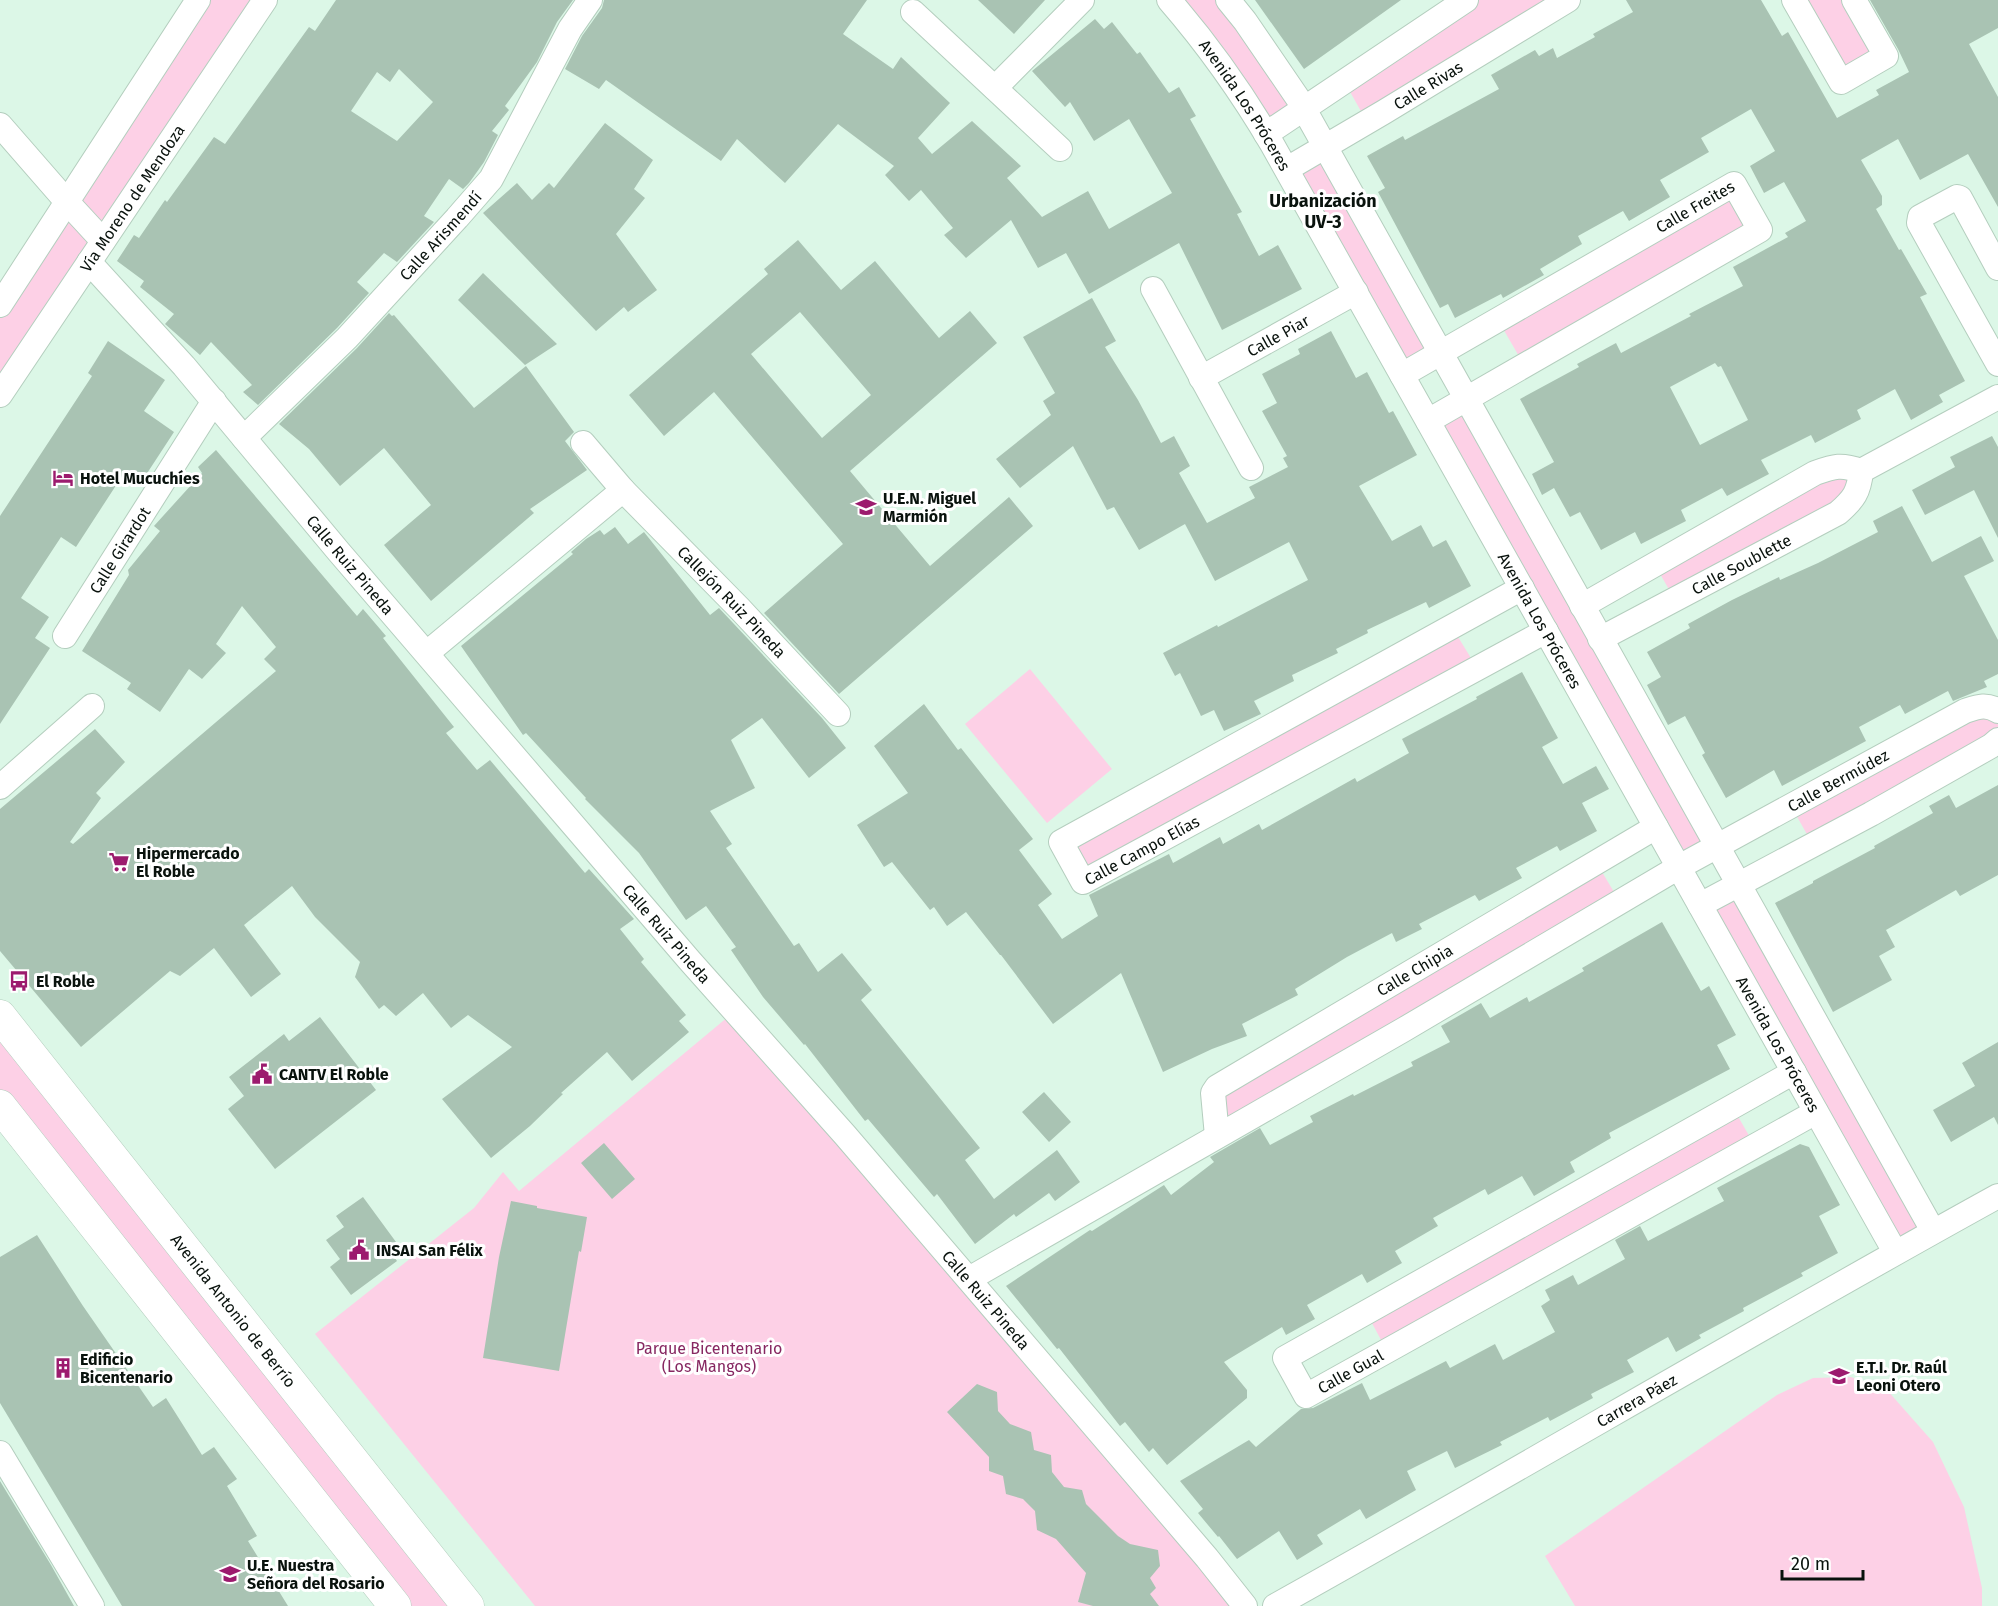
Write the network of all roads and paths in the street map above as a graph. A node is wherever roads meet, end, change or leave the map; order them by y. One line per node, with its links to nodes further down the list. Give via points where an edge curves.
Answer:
1 (198, 0): 19 (street)
2 (265, 0): 20 (street, Vía Moreno de Mendoza)
3 (590, 0): 35 (street, Calle Arismendí, via 570,29 491,179 347,338)
4 (1082, 0): 12 (street)
5 (1169, 0): 15 (street, Avenida Los Próceres, via 1198,33)
6 (1227, 0): 13 (street)
7 (1466, 0): 13 (street)
8 (1568, 0): 16 (street, Calle Rivas)
9 (1794, 0): 10 (street, via 1841,82 1886,56)
10 (1854, 0)
11 (913, 12): 12 (street)
12 (994, 88): 17 (street)
13 (1304, 109): 15 (street); 16 (street)
14 (0, 125): 19 (street)
15 (1266, 134): 18 (street, Avenida Los Próceres)
16 (1325, 146): 18 (street, Calle Rivas); 26 (street)
17 (1060, 149)
18 (1287, 169): 24 (street, Avenida Los Próceres)
19 (68, 203): 20 (street); 25 (street)
20 (103, 241): 21 (street, Vía Moreno de Mendoza)
21 (89, 262): 30 (street, Vía Moreno de Mendoza); 33 (street, Calle Ruiz Pineda)
22 (1998, 268): 27 (street, via 1959,198 1920,217 1918,223)
23 (1153, 289): 29 (street)
24 (1356, 292): 28 (street, Avenida Los Próceres); 29 (street, Calle Piar)
25 (0, 305)
26 (1441, 352): 28 (street, Calle Freites); 32 (street); 32 (street, Calle Freites, via 1734,184 1760,230)
27 (1998, 364)
28 (1402, 375): 34 (street, Avenida Los Próceres)
29 (1202, 378): 37 (street)
30 (0, 395)
31 (1998, 398): 38 (street)
32 (1467, 399): 34 (street, Calle Freites); 41 (street)
33 (213, 401): 35 (street, Calle Ruiz Pineda); 43 (street, Calle Girardot)
34 (1428, 421): 40 (street, Avenida Los Próceres)
35 (244, 438): 45 (street, Calle Ruiz Pineda)
36 (583, 442): 39 (street, Callejón Ruiz Pineda)
37 (1251, 468)
38 (1861, 471): 41 (street, via 1834,466 1815,474); 44 (street, Calle Soublette, via 1860,486 1852,501 1838,513)
39 (623, 490): 45 (street); 48 (street, Callejón Ruiz Pineda)
40 (1522, 588): 42 (street, Avenida Los Próceres); 42 (street, Calle Campo Elías, via 1061,842 1083,882)
41 (1582, 606): 44 (street)
42 (1546, 631): 51 (street, Avenida Los Próceres)
43 (65, 636)
44 (1600, 639): 52 (street)
45 (427, 653): 64 (street, Calle Ruiz Pineda)
46 (92, 706): 50 (street)
47 (1998, 711): 52 (street, Calle Bermúdez, via 1981,705 1965,711)
48 (838, 714)
49 (1998, 740): 54 (street, via 1871,814)
50 (0, 787)
51 (1656, 827): 53 (street, Avenida Los Próceres); 60 (street, Calle Chipia, via 1214,1090)
52 (1717, 846): 53 (street, Calle Bermúdez); 54 (street)
53 (1679, 867): 55 (street, Avenida Los Próceres); 60 (street)
54 (1738, 884): 55 (street); 62 (street)
55 (1700, 905): 57 (street, Avenida Los Próceres)
56 (0, 1016): 68 (street, Avenida Antonio de Berrío)
57 (1794, 1072): 59 (street, Avenida Los Próceres); 59 (street, Calle Gual, via 1285,1358 1306,1396)
58 (0, 1106): 67 (street)
59 (1816, 1112): 63 (street, Avenida Los Próceres)
60 (1217, 1136): 64 (street)
61 (1998, 1196): 62 (street, Carrera Páez)
62 (1934, 1231): 63 (street, Carrera Páez)
63 (1895, 1252): 70 (street, Carrera Páez)
64 (969, 1280): 69 (street, Calle Ruiz Pineda)
65 (0, 1453): 66 (street)
66 (92, 1606)
67 (395, 1606)
68 (468, 1606)
69 (1245, 1606)
70 (1275, 1606)

